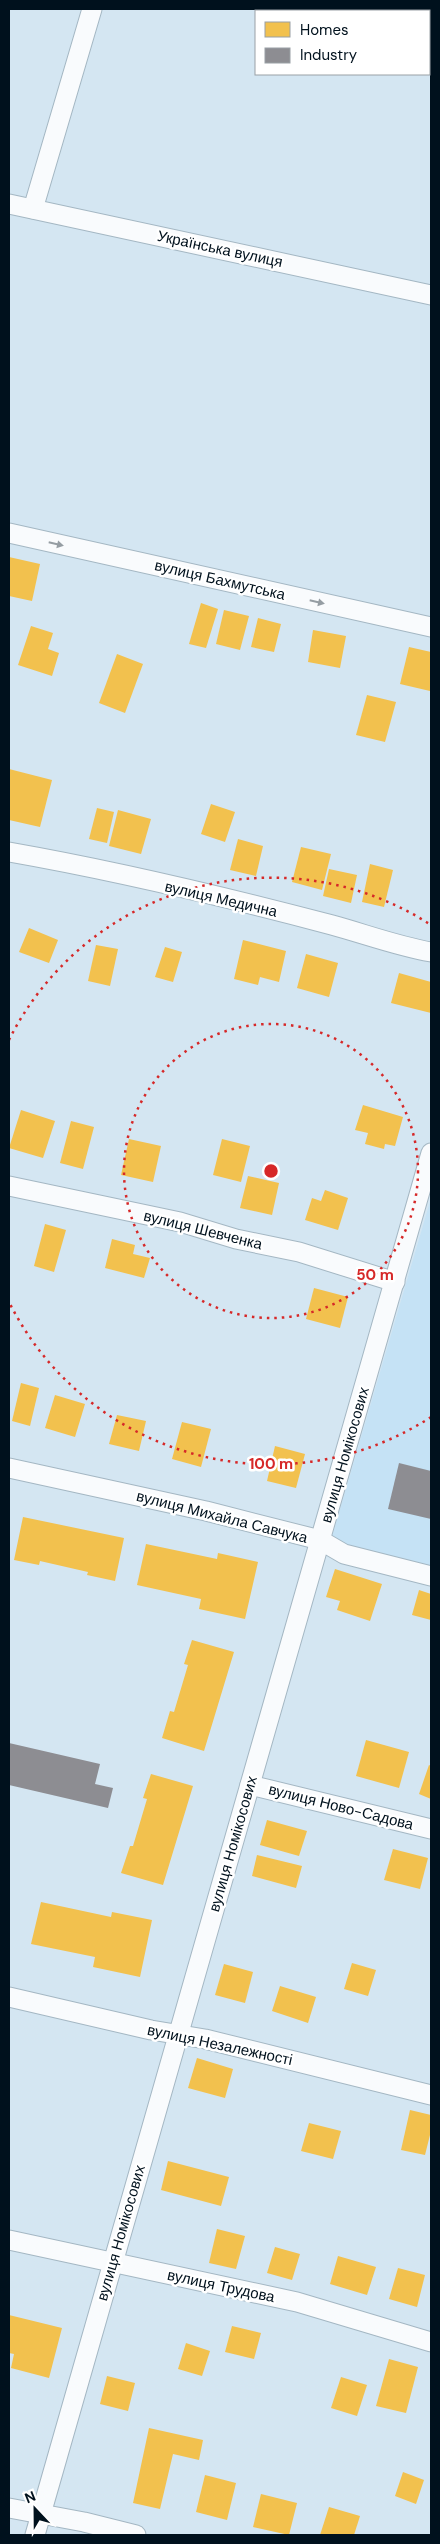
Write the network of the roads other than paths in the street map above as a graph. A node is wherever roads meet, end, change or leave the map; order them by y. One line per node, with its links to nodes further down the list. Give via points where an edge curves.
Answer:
1 (92, 9): 3 (street)
2 (9, 204): 3 (street, Українська вулиця)
3 (33, 209): 4 (street, Українська вулиця)
4 (431, 295)
5 (9, 534): 6 (street, вулиця Бахмутська, one-way to 6)
6 (431, 627)
7 (9, 852): 8 (street, вулиця Медична, via 144,880)
8 (431, 952)
9 (431, 1153): 11 (street, вулиця Номікосових)
10 (9, 1186): 11 (street, вулиця Шевченка, via 180,1222 236,1240 299,1252)
11 (395, 1282): 13 (street, вулиця Номікосових)
12 (9, 1468): 13 (street, вулиця Михайла Савчука, via 206,1511)
13 (320, 1540): 14 (street, вулиця Михайла Савчука, via 344,1554); 15 (street, вулиця Номікосових)
14 (431, 1576)
15 (250, 1785): 16 (street, вулиця Ново-Садова); 18 (street, вулиця Номікосових)
16 (431, 1829)
17 (9, 1997): 18 (street, вулиця Незалежності)
18 (178, 2034): 19 (street, вулиця Незалежності); 21 (street, вулиця Номікосових)
19 (431, 2095)
20 (9, 2240): 21 (street, вулиця Трудова)
21 (113, 2262): 22 (street, вулиця Трудова, via 297,2302); 24 (street, вулиця Номікосових)
22 (431, 2342)
23 (9, 2508): 24 (street)
24 (40, 2515): 25 (street, вулиця Номікосових); 26 (street)
25 (34, 2535)
26 (136, 2535)

